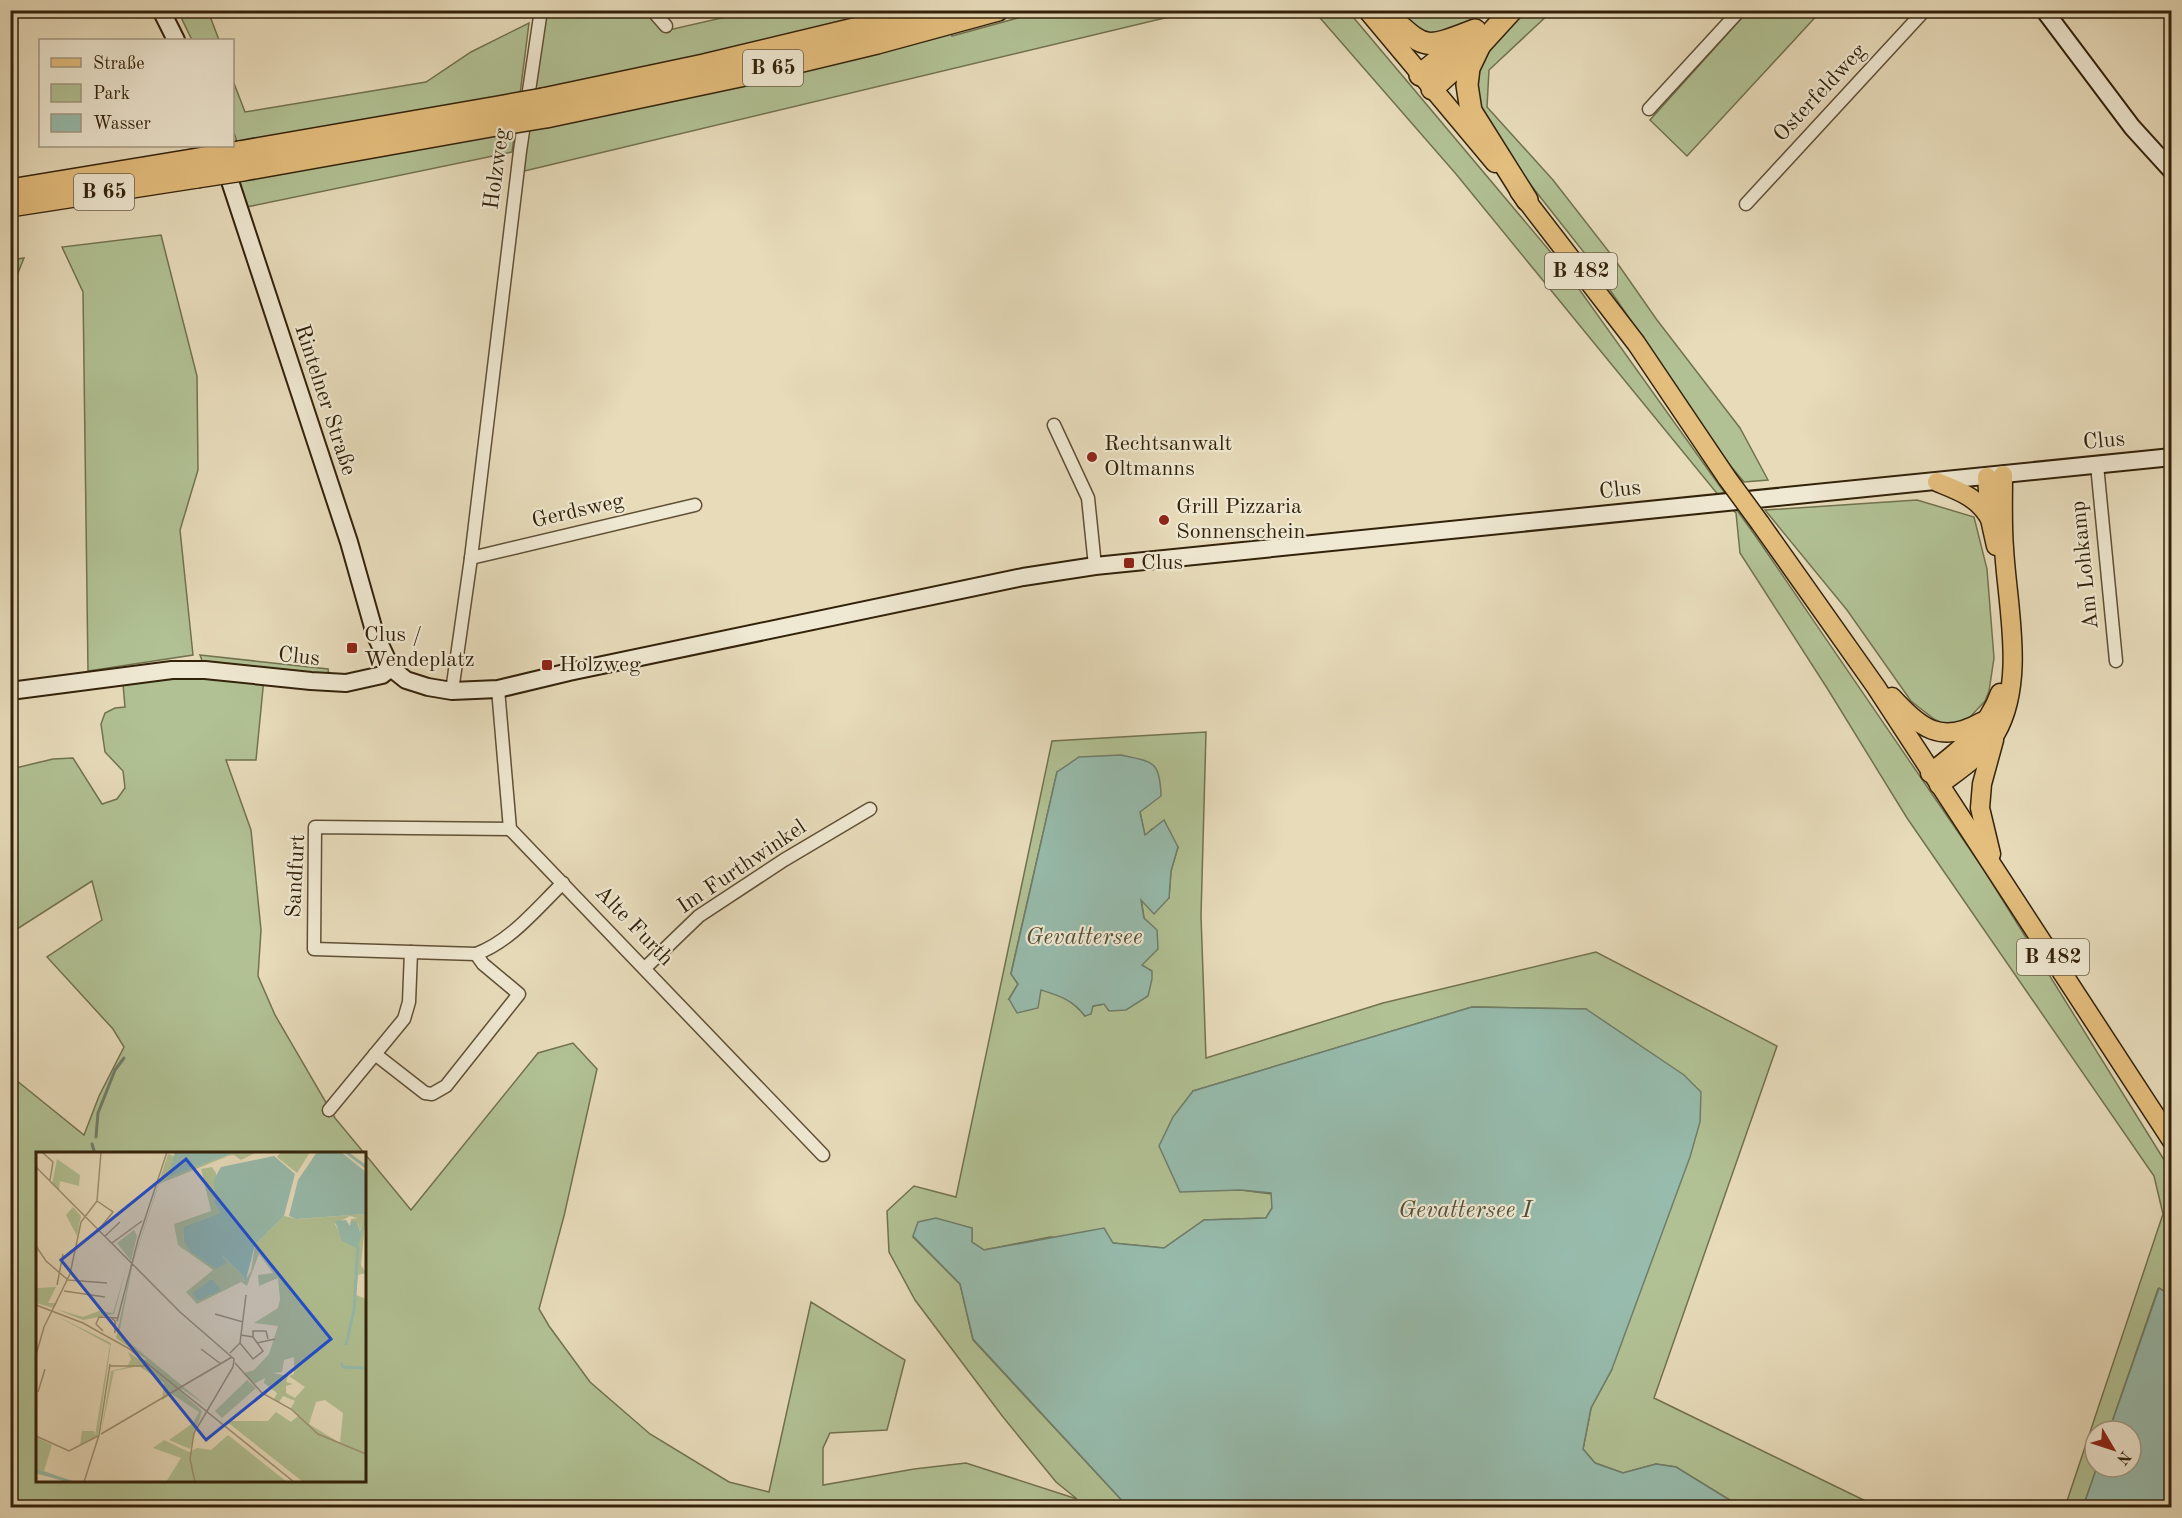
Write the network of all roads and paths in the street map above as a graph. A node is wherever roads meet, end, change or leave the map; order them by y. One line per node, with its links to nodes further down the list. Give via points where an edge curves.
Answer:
1 (161, 10): 17 (main road)
2 (541, 10): 35 (street, Holzweg)
3 (652, 10): 14 (street)
4 (894, 10): 15 (highway)
5 (933, 10): 15 (highway, B 65)
6 (998, 10): 19 (highway, B 65, via 740,76)
7 (1367, 10): 18 (main road, B 482)
8 (1382, 10): 16 (highway, via 1413,39 1432,45)
9 (1496, 10): 16 (highway)
10 (1512, 10): 16 (highway)
11 (1740, 10): 20 (street)
12 (1925, 10): 26 (street, Osterfeldweg)
13 (2044, 10): 23 (main road, via 2126,118)
14 (666, 26)
15 (855, 30): 19 (highway, B 65)
16 (1478, 37): 18 (highway); 25 (highway, via 1467,86 1471,111)
17 (176, 39)
18 (1426, 82): 25 (main road, B 482)
19 (544, 108): 22 (highway, B 65, bridge)
20 (1649, 109)
21 (217, 147): 38 (main road, Rintelner Straße, via 349,542 375,634)
22 (194, 169): 24 (highway, B 65); 27 (highway, B 65)
23 (2172, 171)
24 (10, 190)
25 (1527, 200): 39 (main road, B 482, bridge, via 1636,343)
26 (1746, 204)
27 (10, 206)
28 (1054, 426): 36 (street, via 1088,498)
29 (2172, 457): 30 (main road, Clus)
30 (2097, 465): 31 (main road, Clus); 37 (street, Am Lohkamp)
31 (1995, 476): 32 (main road, Clus); 34 (main road); 43 (main road, via 2012,673 2001,723)
32 (1937, 482): 34 (main road, via 1970,496); 36 (main road, Clus)
33 (695, 505): 35 (street, Gerdsweg)
34 (1990, 519): 43 (main road, via 2002,594 2005,653 2004,676)
35 (471, 558): 42 (street, Holzweg)
36 (1095, 566): 40 (main road, Clus, via 1023,577)
37 (2116, 661)
38 (391, 668): 41 (main road, Clus, via 382,675 346,683 195,669); 42 (main road, Clus, via 406,680)
39 (1876, 687): 43 (main road, via 1892,696 1914,721 1933,731 1953,734); 44 (main road, B 482)
40 (498, 689): 42 (main road, Clus); 46 (street)
41 (10, 691)
42 (452, 691)
43 (1991, 727): 44 (main road, via 1966,765); 47 (main road, via 1980,808)
44 (1934, 779): 47 (main road, B 482)
45 (870, 809): 51 (street, Im Furthwinkel, via 699,916)
46 (510, 829): 48 (street, Alte Furth); 49 (street, Sandfurt, via 315,827 314,949)
47 (1994, 866): 54 (main road, B 482)
48 (563, 883): 50 (street, Sandfurt, via 509,936); 51 (street, Alte Furth)
49 (411, 952): 50 (street, Sandfurt); 52 (street, via 408,1011)
50 (476, 954): 52 (street, via 519,994 446,1086 432,1094 425,1093)
51 (645, 968): 55 (street, Alte Furth)
52 (375, 1054): 53 (street)
53 (329, 1110)
54 (2170, 1138)
55 (824, 1155)

